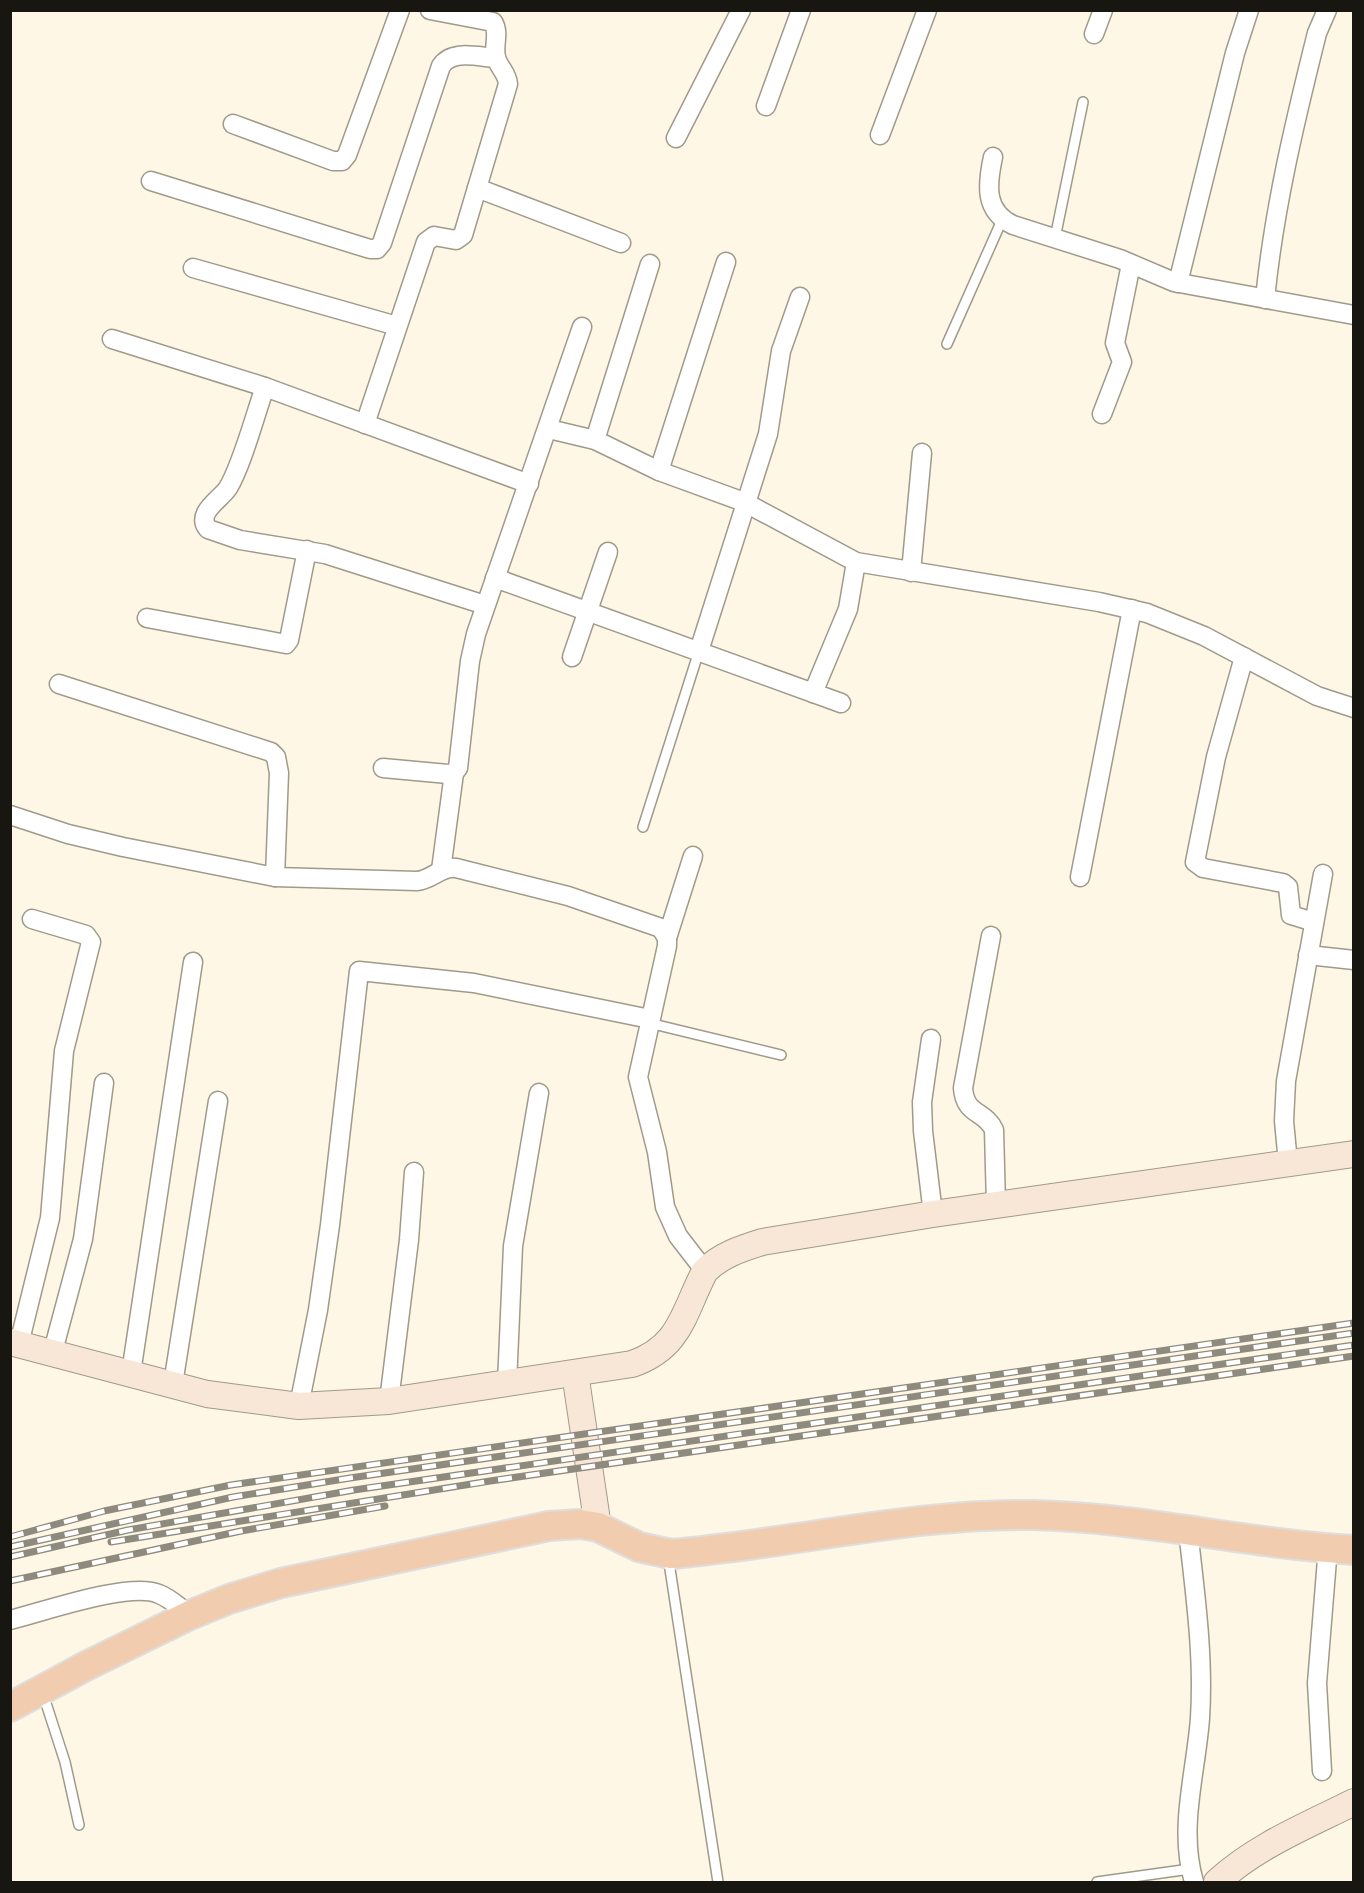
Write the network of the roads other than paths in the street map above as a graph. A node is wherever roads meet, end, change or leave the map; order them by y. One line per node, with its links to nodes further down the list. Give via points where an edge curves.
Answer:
1 (400, 10): 13 (street, via 342,161)
2 (430, 10): 10 (street, via 493,22)
3 (741, 10): 15 (street)
4 (801, 10): 12 (street)
5 (927, 10): 14 (street)
6 (1103, 10): 9 (street)
7 (1249, 10): 26 (street)
8 (1327, 10): 28 (street, via 1317,33 1282,175)
9 (1094, 34)
10 (496, 58): 17 (street, via 454,56 441,66 377,249); 18 (street, via 508,84)
11 (1083, 102): 20 (lane)
12 (765, 106)
13 (233, 124)
14 (880, 135)
15 (676, 138)
16 (993, 157): 19 (street, via 989,198)
17 (151, 181)
18 (477, 188): 21 (street); 30 (street, via 461,238 434,236 426,242)
19 (1002, 220): 20 (street); 33 (lane)
20 (1055, 238): 24 (street)
21 (621, 243)
22 (726, 262): 40 (street)
23 (650, 264): 38 (street)
24 (1131, 264): 26 (street); 35 (street, via 1115,343 1122,362)
25 (193, 268): 30 (street)
26 (1178, 283): 28 (street)
27 (800, 297): 42 (street, via 781,351 768,434)
28 (1265, 299): 29 (street)
29 (1353, 315)
30 (397, 326): 36 (street)
31 (582, 327): 37 (street)
32 (112, 339): 34 (street)
33 (947, 344)
34 (265, 387): 36 (street); 43 (street, via 231,481 206,512 205,526 240,540)
35 (1102, 414)
36 (365, 424): 41 (street)
37 (549, 429): 38 (street); 41 (street)
38 (595, 440): 40 (street)
39 (922, 453): 46 (street)
40 (659, 471): 42 (street)
41 (529, 484): 47 (street)
42 (744, 502): 45 (street); 52 (street)
43 (307, 550): 48 (street); 51 (street, via 286,644)
44 (608, 552): 50 (street)
45 (856, 562): 46 (street); 56 (street, via 848,609)
46 (911, 572): 49 (street)
47 (495, 578): 48 (street); 50 (street)
48 (485, 605): 60 (street, via 470,661 458,768)
49 (1132, 609): 54 (street, via 1204,636); 67 (street)
50 (586, 611): 52 (street); 53 (street)
51 (147, 618)
52 (699, 651): 56 (street); 62 (lane)
53 (572, 657)
54 (1244, 657): 58 (street, via 1317,696); 69 (street, via 1218,748 1195,862 1203,868 1284,883 1289,890 1291,915)
55 (59, 684): 66 (street, via 271,752 279,773)
56 (813, 693): 57 (street)
57 (841, 703)
58 (1353, 708)
59 (383, 768): 60 (street)
60 (454, 773): 64 (street)
61 (10, 815): 66 (street, via 68,834)
62 (643, 827)
63 (693, 856): 71 (street)
64 (441, 870): 66 (street, via 421,881); 71 (street, via 456,868 568,896 661,928)
65 (1323, 874): 69 (street)
66 (275, 877)
67 (1080, 877)
68 (32, 919): 87 (street, via 86,935 91,942 64,1051 50,1218)
69 (1314, 922): 72 (street)
70 (991, 936): 84 (street, via 963,1088 969,1107 994,1130)
71 (667, 938): 75 (street)
72 (1308, 955): 73 (street); 82 (street, via 1286,1081)
73 (1353, 960)
74 (193, 962): 89 (street)
75 (649, 1021): 77 (lane); 86 (street, via 637,1071 657,1152 665,1207 678,1236); 94 (street, via 474,983 359,971 330,1225)
76 (931, 1039): 85 (street, via 922,1131)
77 (781, 1055)
78 (104, 1083): 88 (street, via 83,1239)
79 (539, 1093): 92 (street, via 513,1246)
80 (218, 1101): 91 (street)
81 (1353, 1154): 82 (street)
82 (1288, 1163): 84 (street)
83 (414, 1172): 93 (street)
84 (996, 1205): 85 (street)
85 (933, 1214): 86 (street, via 762,1242 725,1256)
86 (705, 1271): 90 (street, via 670,1341 658,1353 632,1364)
87 (15, 1343): 88 (street)
88 (53, 1352): 89 (street)
89 (131, 1373): 91 (street)
90 (575, 1373): 92 (street); 95 (street)
91 (173, 1384): 94 (street, via 207,1394)
92 (507, 1384): 93 (street)
93 (389, 1401): 94 (street)
94 (299, 1406)
95 (598, 1527): 98 (main road, via 639,1547); 99 (main road, via 570,1524 496,1536 281,1583)
96 (1188, 1530): 97 (main road); 98 (main road, via 1035,1515 975,1515); 106 (street, via 1201,1667 1200,1718 1187,1818)
97 (1341, 1549): 103 (street, via 1317,1683)
98 (667, 1553): 107 (lane)
99 (190, 1615): 100 (street, via 160,1594 142,1591 84,1600); 101 (main road)
100 (10, 1620)
101 (41, 1690): 102 (main road); 105 (lane, via 66,1761)
102 (10, 1707)
103 (1322, 1771)
104 (1353, 1802): 109 (street, via 1261,1848)
105 (79, 1825)
106 (1192, 1876): 108 (lane)
107 (718, 1882)
108 (1097, 1882)
109 (1217, 1882)

